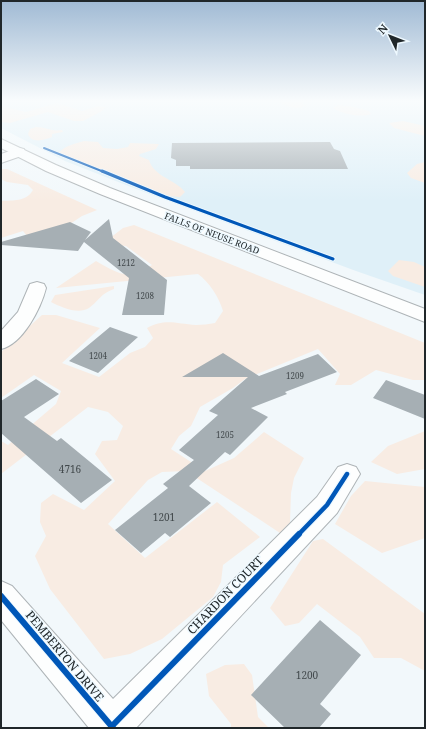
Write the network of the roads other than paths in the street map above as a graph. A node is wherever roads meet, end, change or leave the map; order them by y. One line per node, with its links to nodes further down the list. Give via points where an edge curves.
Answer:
1 (1, 143): 2 (main road, FALLS OF NEUSE ROAD)
2 (19, 152): 3 (main road); 5 (main road, FALLS OF NEUSE ROAD, via 105,191)
3 (1, 159)
4 (37, 288): 6 (main road, via 28,313)
5 (425, 316)
6 (1, 343)
7 (347, 474): 9 (main road, CHARDON COURT, via 327,505)
8 (1, 596): 9 (main road, PEMBERTON DRIVE)
9 (112, 727)

